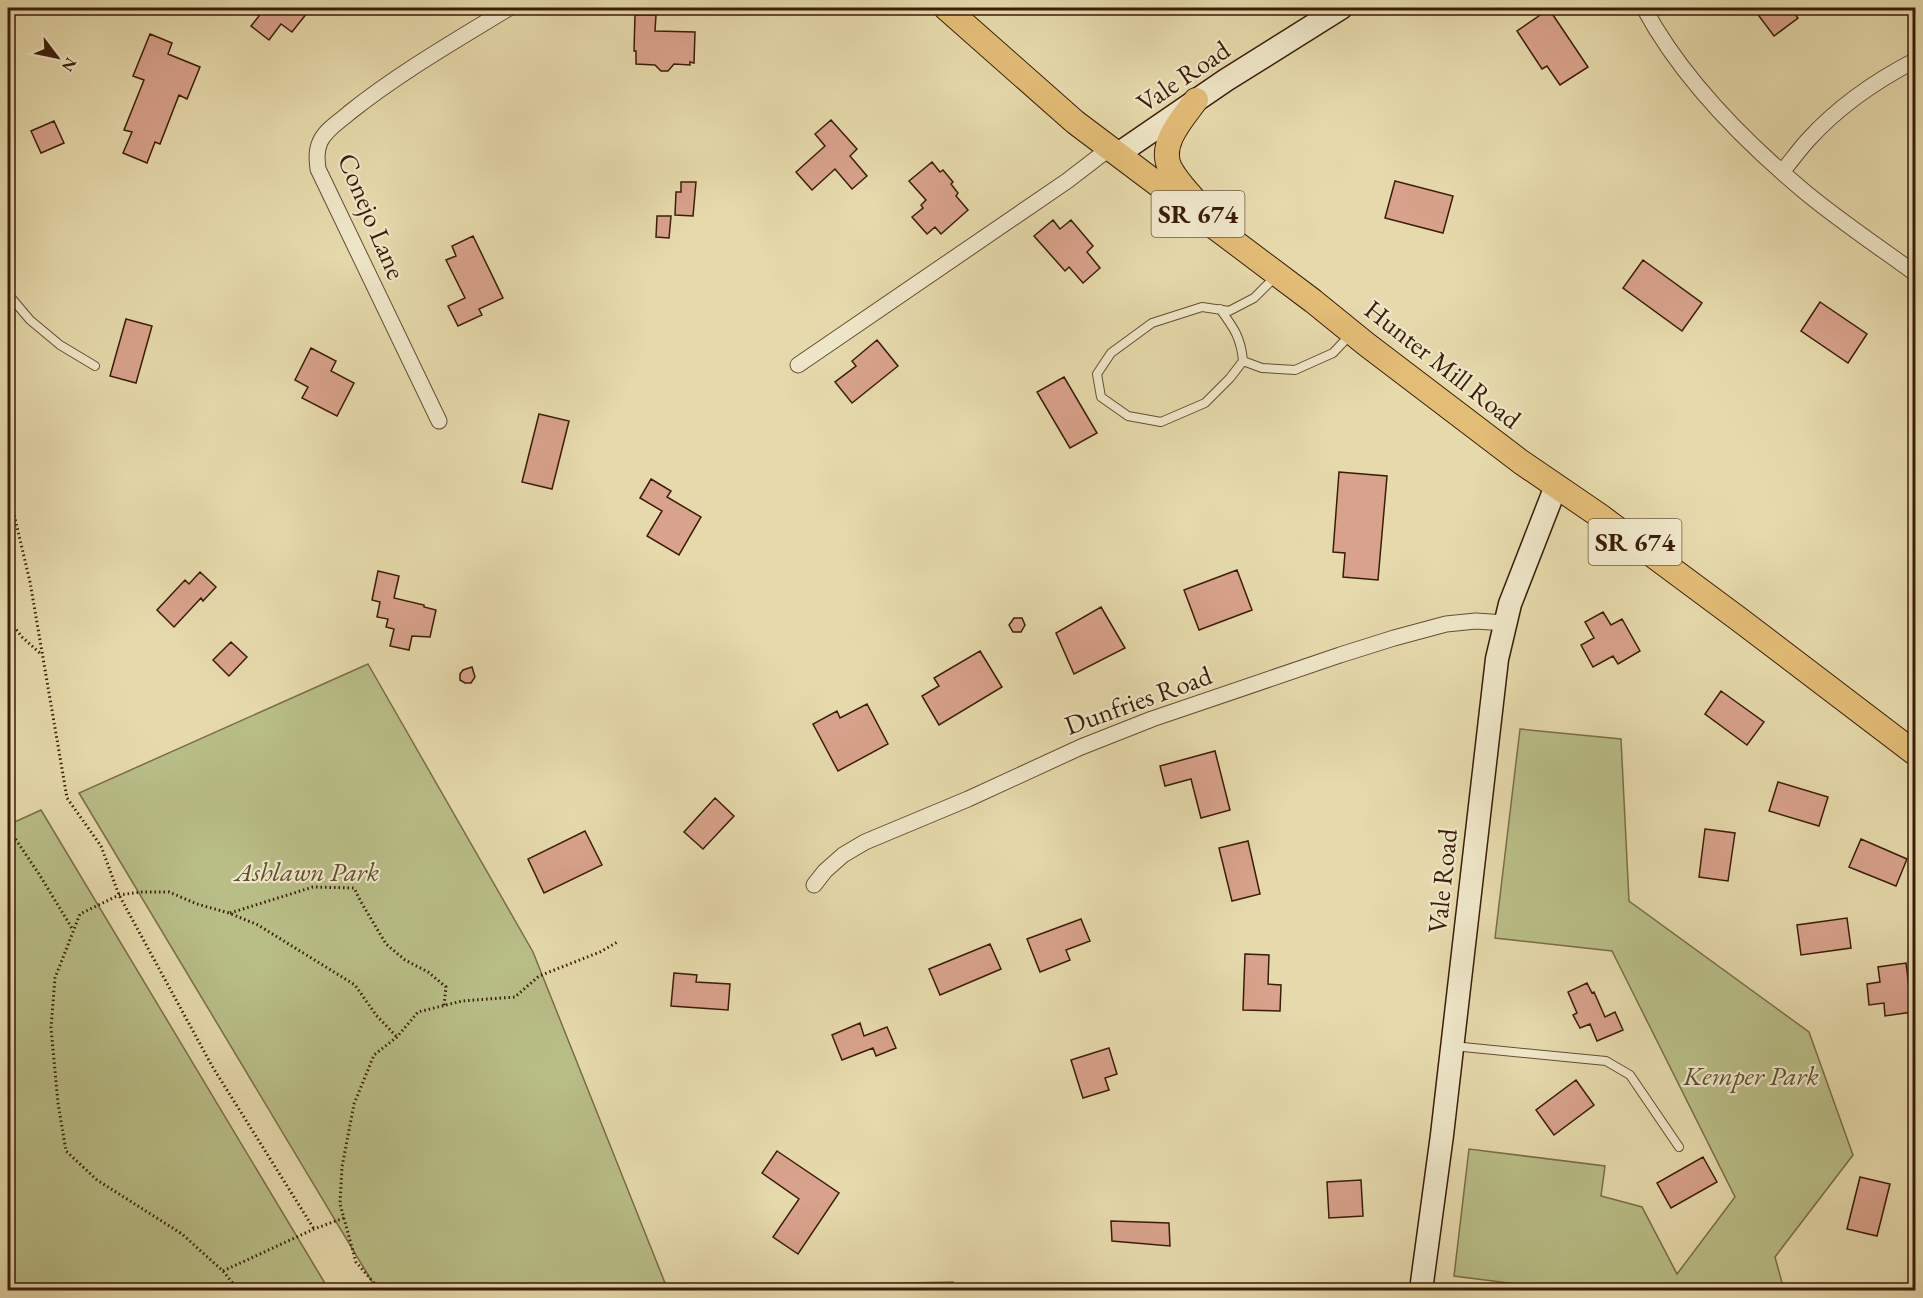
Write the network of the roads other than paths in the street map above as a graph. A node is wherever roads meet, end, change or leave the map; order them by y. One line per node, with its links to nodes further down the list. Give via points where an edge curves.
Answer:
1 (509, 8): 18 (street, Conejo Lane, via 364,101 327,131 316,156 318,169)
2 (946, 8): 7 (main road, Hunter Mill Road / SR 674, via 1075,122)
3 (1341, 8): 6 (main road, Vale Road)
4 (1644, 8): 8 (street, via 1713,104)
5 (1916, 60): 8 (street, via 1837,112 1809,138)
6 (1196, 100): 7 (main road, Vale Road); 9 (main road, via 1176,128 1168,145 1167,160)
7 (1114, 151): 9 (main road, Hunter Mill Road / SR 674); 16 (street)
8 (1782, 172): 11 (street)
9 (1218, 230): 10 (main road, Hunter Mill Road / SR 674)
10 (1278, 274): 13 (lane, via 1254,298 1229,311); 14 (main road, Hunter Mill Road / SR 674)
11 (1916, 274)
12 (8, 294): 17 (lane, via 30,320 60,345)
13 (1220, 309): 15 (lane, via 1241,345); 15 (lane, via 1202,306 1152,323 1111,353 1097,374 1101,397 1128,416 1161,422 1205,403)
14 (1353, 333): 15 (lane, via 1333,353 1295,370 1262,368); 19 (main road, Hunter Mill Road / SR 674)
15 (1243, 361)
16 (798, 365)
17 (95, 366)
18 (439, 421)
19 (1556, 486): 20 (main road, Vale Road); 21 (main road, Hunter Mill Road / SR 674)
20 (1505, 622): 22 (street, Dunfries Road, via 1446,624 1394,638 1152,719 865,842 843,855); 23 (main road, Vale Road, via 1489,715)
21 (1916, 754)
22 (814, 885)
23 (1452, 1046): 24 (lane, via 1606,1061 1630,1075); 25 (main road, Vale Road)
24 (1679, 1147)
25 (1421, 1290)

